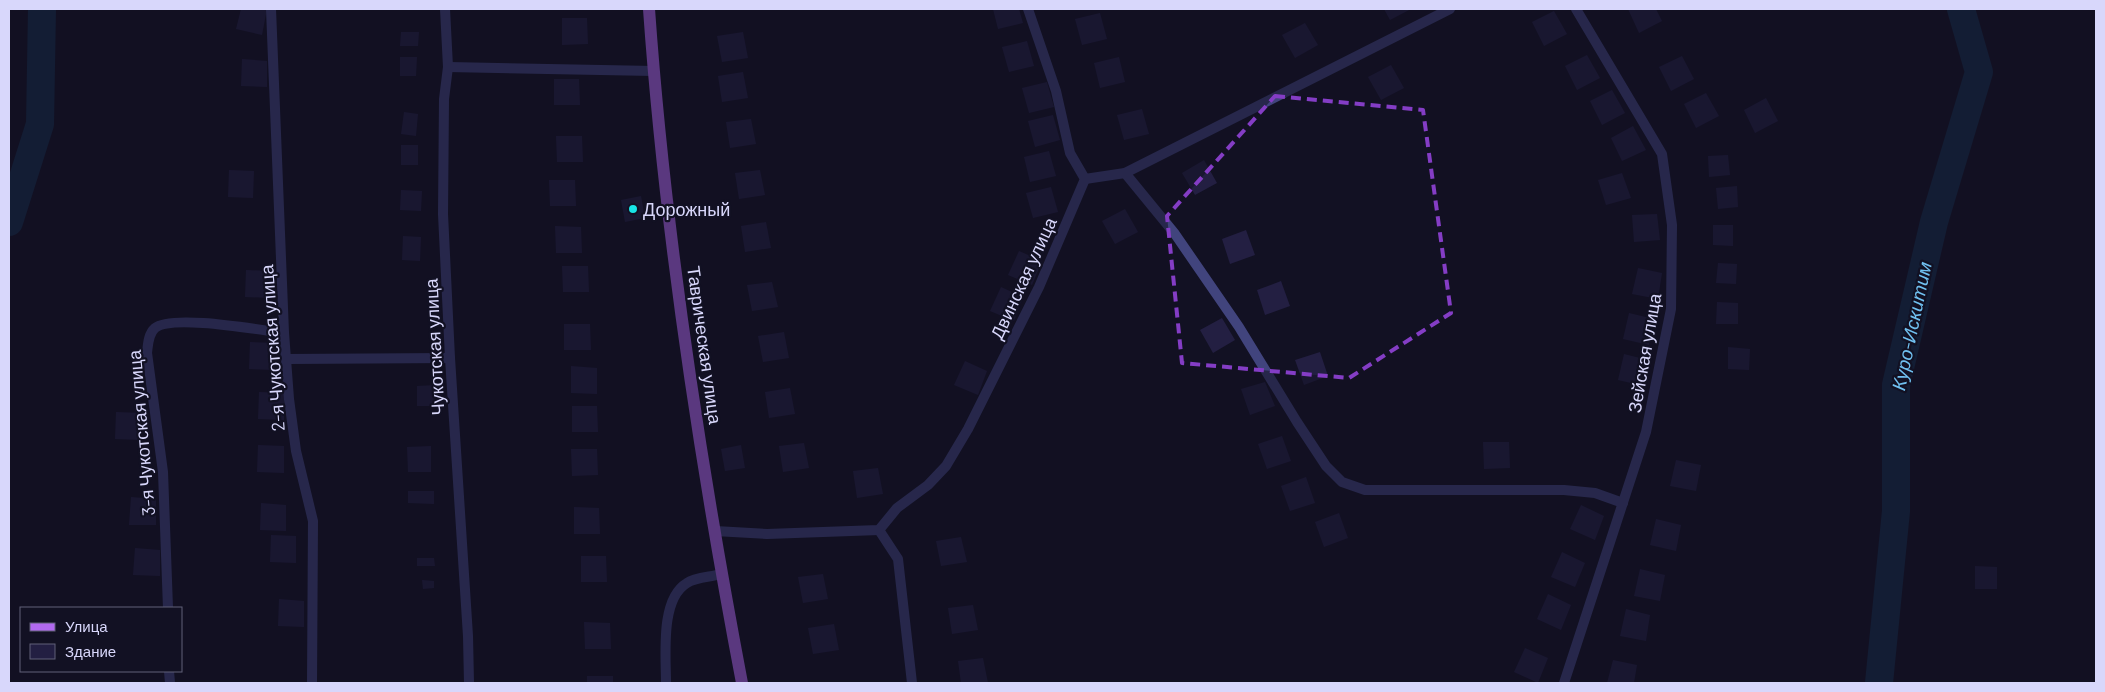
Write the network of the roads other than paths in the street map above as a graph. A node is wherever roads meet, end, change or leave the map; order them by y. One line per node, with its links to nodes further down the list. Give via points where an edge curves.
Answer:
1 (272, 9): 11 (street, 2-я Чукотская улица)
2 (445, 9): 7 (street, Чукотская улица)
3 (649, 9): 8 (main road, Таврическая улица)
4 (1028, 9): 10 (street, via 1056,91 1070,153)
5 (1450, 9): 9 (street)
6 (1576, 9): 14 (street, Зейская улица, via 1662,154 1672,225 1672,309 1646,432)
7 (448, 67): 8 (street); 12 (street, Чукотская улица, via 444,99 443,214)
8 (654, 71): 16 (main road, Таврическая улица, via 690,371)
9 (1126, 173): 10 (street); 14 (street, via 1176,234 1240,327 1321,458 1342,482 1365,490 1564,490 1595,493)
10 (1085, 179): 15 (street, Двинская улица, via 1039,287 946,466 928,485 897,508)
11 (284, 333): 13 (street, 2-я Чукотская улица); 18 (street, 3-я Чукотская улица, via 183,321 162,324 149,335 147,353 163,472)
12 (450, 358): 13 (street); 20 (street, Чукотская улица)
13 (287, 359): 19 (street, 2-я Чукотская улица, via 296,451 313,521)
14 (1623, 503): 24 (street, Зейская улица)
15 (879, 530): 16 (street, via 767,534); 23 (street, via 898,559)
16 (716, 531): 17 (main road, Таврическая улица)
17 (721, 574): 21 (street, via 688,582 673,598 666,640); 22 (main road, Таврическая улица)
18 (168, 607)
19 (312, 683)
20 (469, 683)
21 (666, 683)
22 (742, 683)
23 (912, 683)
24 (1564, 683)

